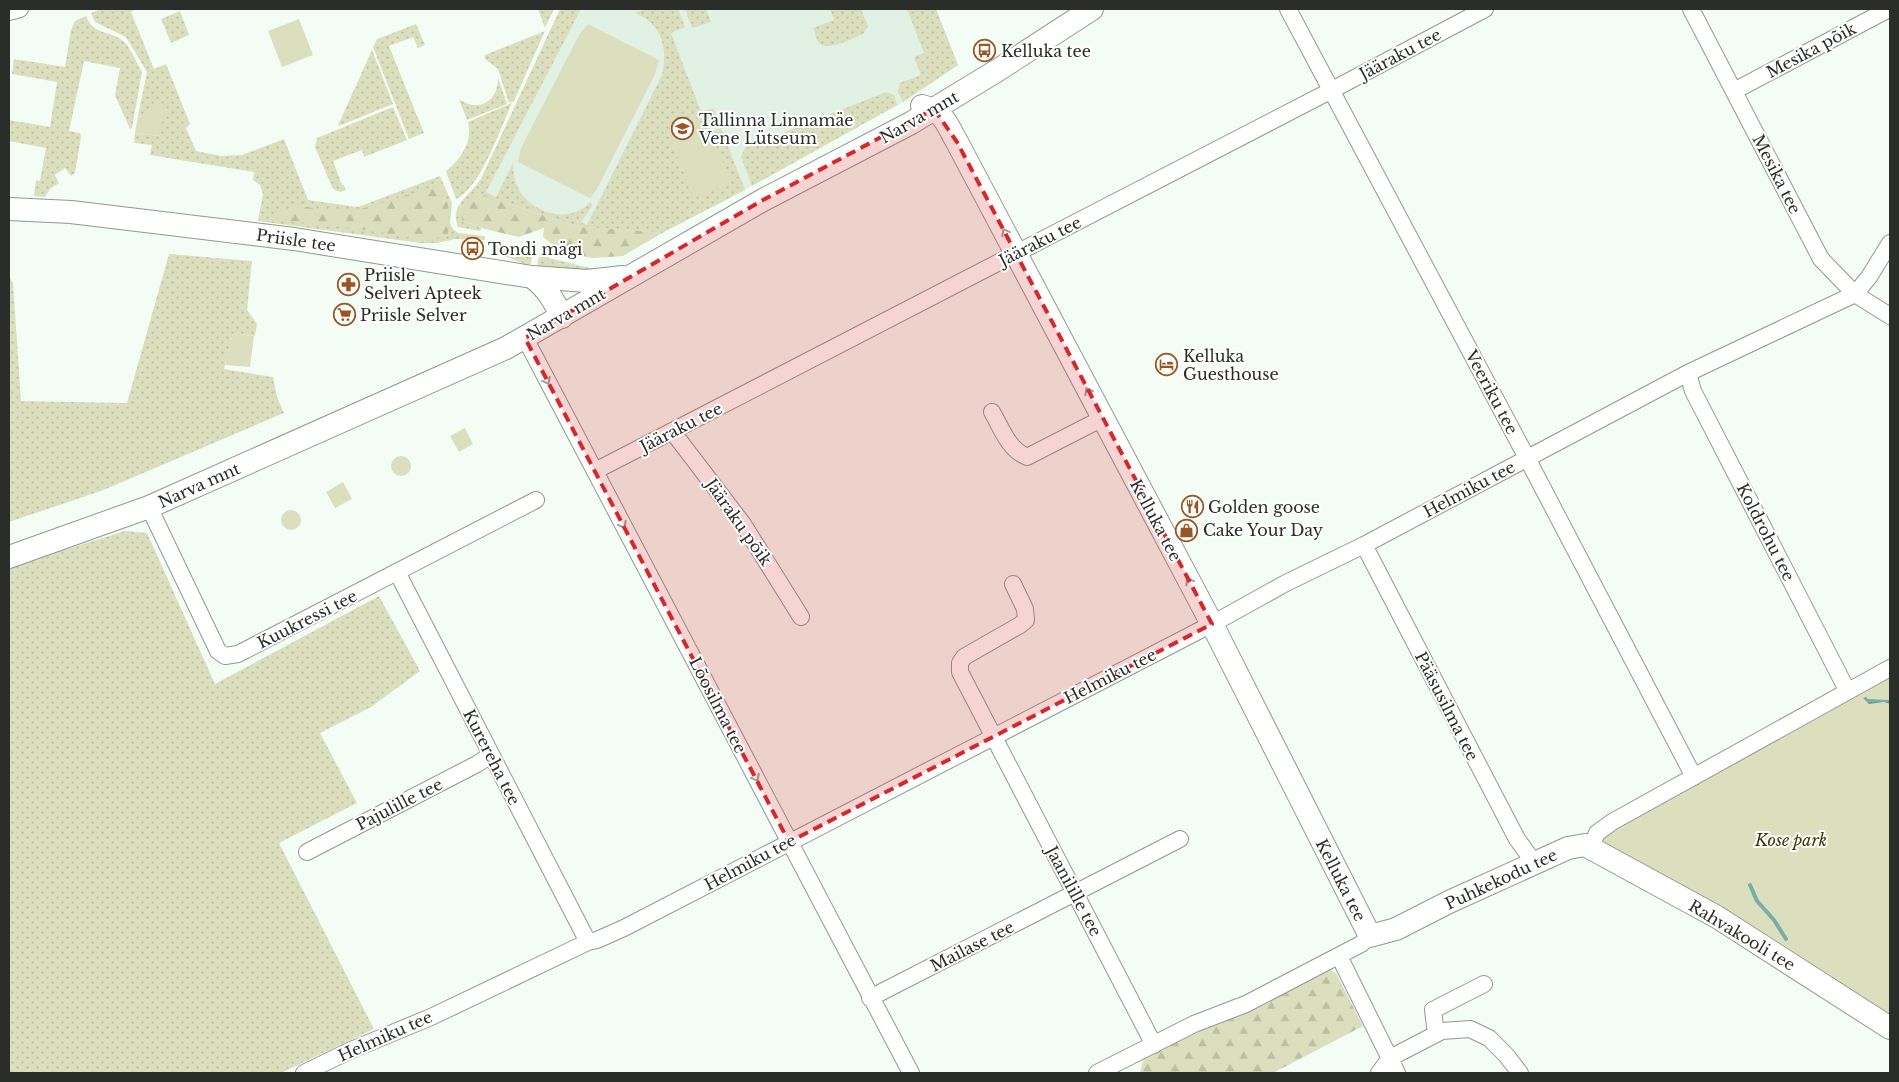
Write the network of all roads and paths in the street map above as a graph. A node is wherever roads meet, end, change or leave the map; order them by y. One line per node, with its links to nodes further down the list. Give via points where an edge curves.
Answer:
1 (20, 9): 8 (street)
2 (1076, 9): 11 (street)
3 (1092, 9): 11 (street, Narva mnt, via 998,70)
4 (1288, 9): 9 (street, Veeriku tee)
5 (1485, 9): 9 (street, Jääraku tee)
6 (1691, 9): 10 (street, Mesika tee)
7 (1889, 9): 10 (street, Mesika põik)
8 (9, 12)
9 (1332, 90): 14 (street, Jääraku tee); 26 (street, Veeriku tee)
10 (1734, 91): 18 (street, Mesika tee, via 1821,259)
11 (928, 107): 14 (street, Kelluka tee, one-way to 11, via 941,114); 15 (street, Narva mnt, via 902,128 763,200)
12 (9, 209): 16 (street, Priisle tee, via 71,212 294,239)
13 (1890, 243): 18 (street, Helmiku tee)
14 (1016, 253): 24 (street, Kelluka tee, one-way to 14); 25 (street, Jääraku tee)
15 (632, 276): 17 (street, Priisle tee, via 587,281); 19 (street, Narva mnt)
16 (532, 277): 17 (street, Priisle tee); 19 (street, via 542,284)
17 (557, 279): 19 (street, via 570,295 572,304)
18 (1855, 294): 20 (street, Mesika tee); 22 (street, Helmiku tee)
19 (566, 315): 21 (street, Narva mnt)
20 (1890, 316)
21 (525, 338): 27 (street, Lõosilma tee, one-way to 27); 29 (street, Narva mnt)
22 (1688, 373): 26 (street, Helmiku tee); 37 (street, Koldrohu tee, via 1693,391)
23 (992, 412): 24 (street, via 1012,448 1027,457)
24 (1102, 418): 35 (street, Kelluka tee, one-way to 24)
25 (672, 431): 27 (street, Jääraku tee); 34 (street, Jääraku põik, via 743,524)
26 (1527, 458): 30 (street, Helmiku tee); 40 (street, Veeriku tee)
27 (594, 471): 42 (street, Lõosilma tee, one-way to 42)
28 (536, 500): 32 (street, Kuukressi tee)
29 (149, 507): 31 (street, Narva mnt); 32 (street, Kuukressi tee, via 218,651 225,656 238,654)
30 (1364, 545): 35 (street, Helmiku tee); 45 (street, Pääsusilma tee, via 1517,839)
31 (9, 557)
32 (397, 572): 39 (street, Kurereha tee)
33 (1013, 584): 38 (street, Jaanilille tee, via 1025,609 1026,620 964,657 960,664 960,672)
34 (801, 617)
35 (1212, 624): 38 (street, Helmiku tee); 47 (street, Kelluka tee)
36 (1890, 668): 37 (street)
37 (1847, 690): 40 (street)
38 (994, 737): 42 (street, Helmiku tee); 46 (street, Jaanilille tee)
39 (492, 755): 44 (street, Pajulille tee); 48 (street, Kurereha tee)
40 (1694, 777): 43 (street, via 1606,826 1596,834)
41 (1180, 839): 46 (street, Mailase tee)
42 (789, 842): 48 (street, Helmiku tee, via 624,928); 51 (street, Lõosilma tee)
43 (1591, 846): 45 (street, Puhkekodu tee, via 1574,846); 52 (street, Rahvakooli tee, via 1717,917)
44 (307, 852)
45 (1535, 864): 47 (street, Puhkekodu tee, via 1448,902 1396,930)
46 (1074, 893): 51 (street, Mailase tee); 54 (street, Jaanilille tee)
47 (1370, 936): 49 (street, Puhkekodu tee)
48 (588, 942): 56 (street, Helmiku tee)
49 (1339, 956): 54 (street, Puhkekodu tee, via 1246,1004 1194,1024); 55 (street)
50 (1484, 984): 53 (street, via 1433,1010)
51 (870, 998): 57 (street, Lõosilma tee)
52 (1890, 1028)
53 (1436, 1034): 55 (street); 61 (street, via 1470,1029 1483,1035 1506,1055)
54 (1154, 1045): 58 (street, Puhkekodu tee)
55 (1390, 1058): 59 (street); 60 (street)
56 (304, 1073)
57 (910, 1073)
58 (1098, 1073)
59 (1379, 1073)
60 (1397, 1073)
61 (1520, 1073)

